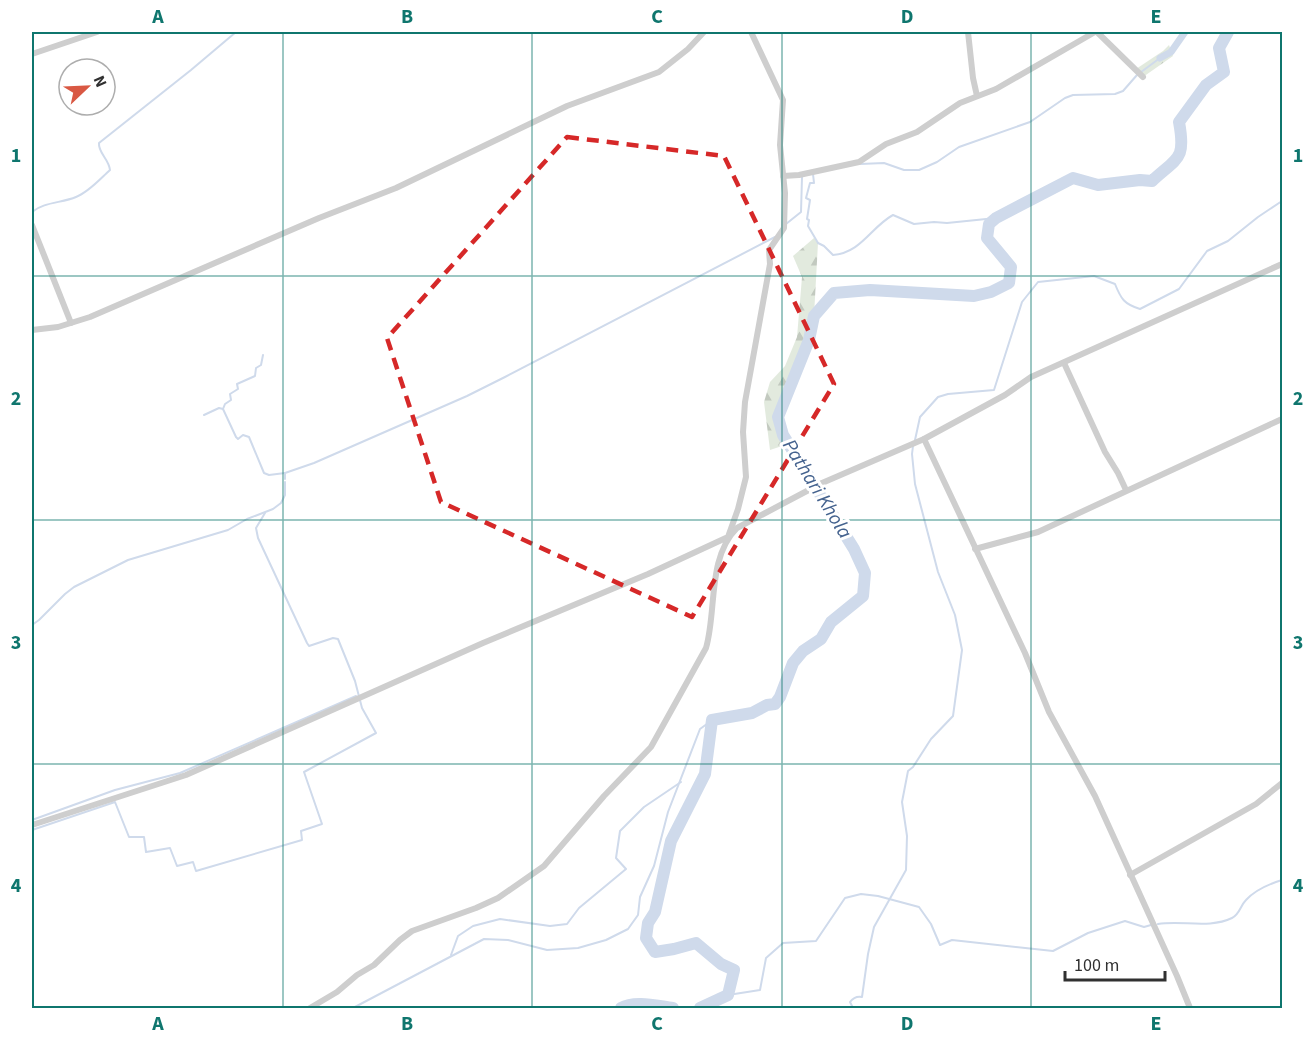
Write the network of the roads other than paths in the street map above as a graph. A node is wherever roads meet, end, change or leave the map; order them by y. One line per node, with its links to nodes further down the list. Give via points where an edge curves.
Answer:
1 (97, 32): 6 (street)
2 (704, 32): 12 (street, via 659,72 567,106 396,188)
3 (751, 32): 9 (street, via 783,100)
4 (968, 32): 8 (street)
5 (1096, 32): 7 (street); 8 (street)
6 (32, 54)
7 (1143, 77)
8 (977, 96): 9 (street, via 860,162)
9 (783, 176): 18 (street, via 784,228 769,250 770,264 745,402 746,477)
10 (32, 225): 12 (street)
11 (1282, 264): 14 (street)
12 (71, 323): 13 (street)
13 (32, 330)
14 (1064, 363): 16 (street, via 1030,378); 17 (street)
15 (1282, 419): 17 (street)
16 (924, 439): 18 (street, via 822,483 737,528); 19 (street)
17 (1126, 490): 19 (street, via 1038,532)
18 (728, 537): 21 (street, via 186,775); 23 (street, via 719,563 706,648 651,747 638,763 544,866 498,898 412,931 374,965)
19 (975, 549): 22 (street, via 1049,712 1095,796)
20 (1282, 783): 22 (street, via 1256,804)
21 (32, 825)
22 (1130, 875): 24 (street)
23 (310, 1008)
24 (1190, 1008)

